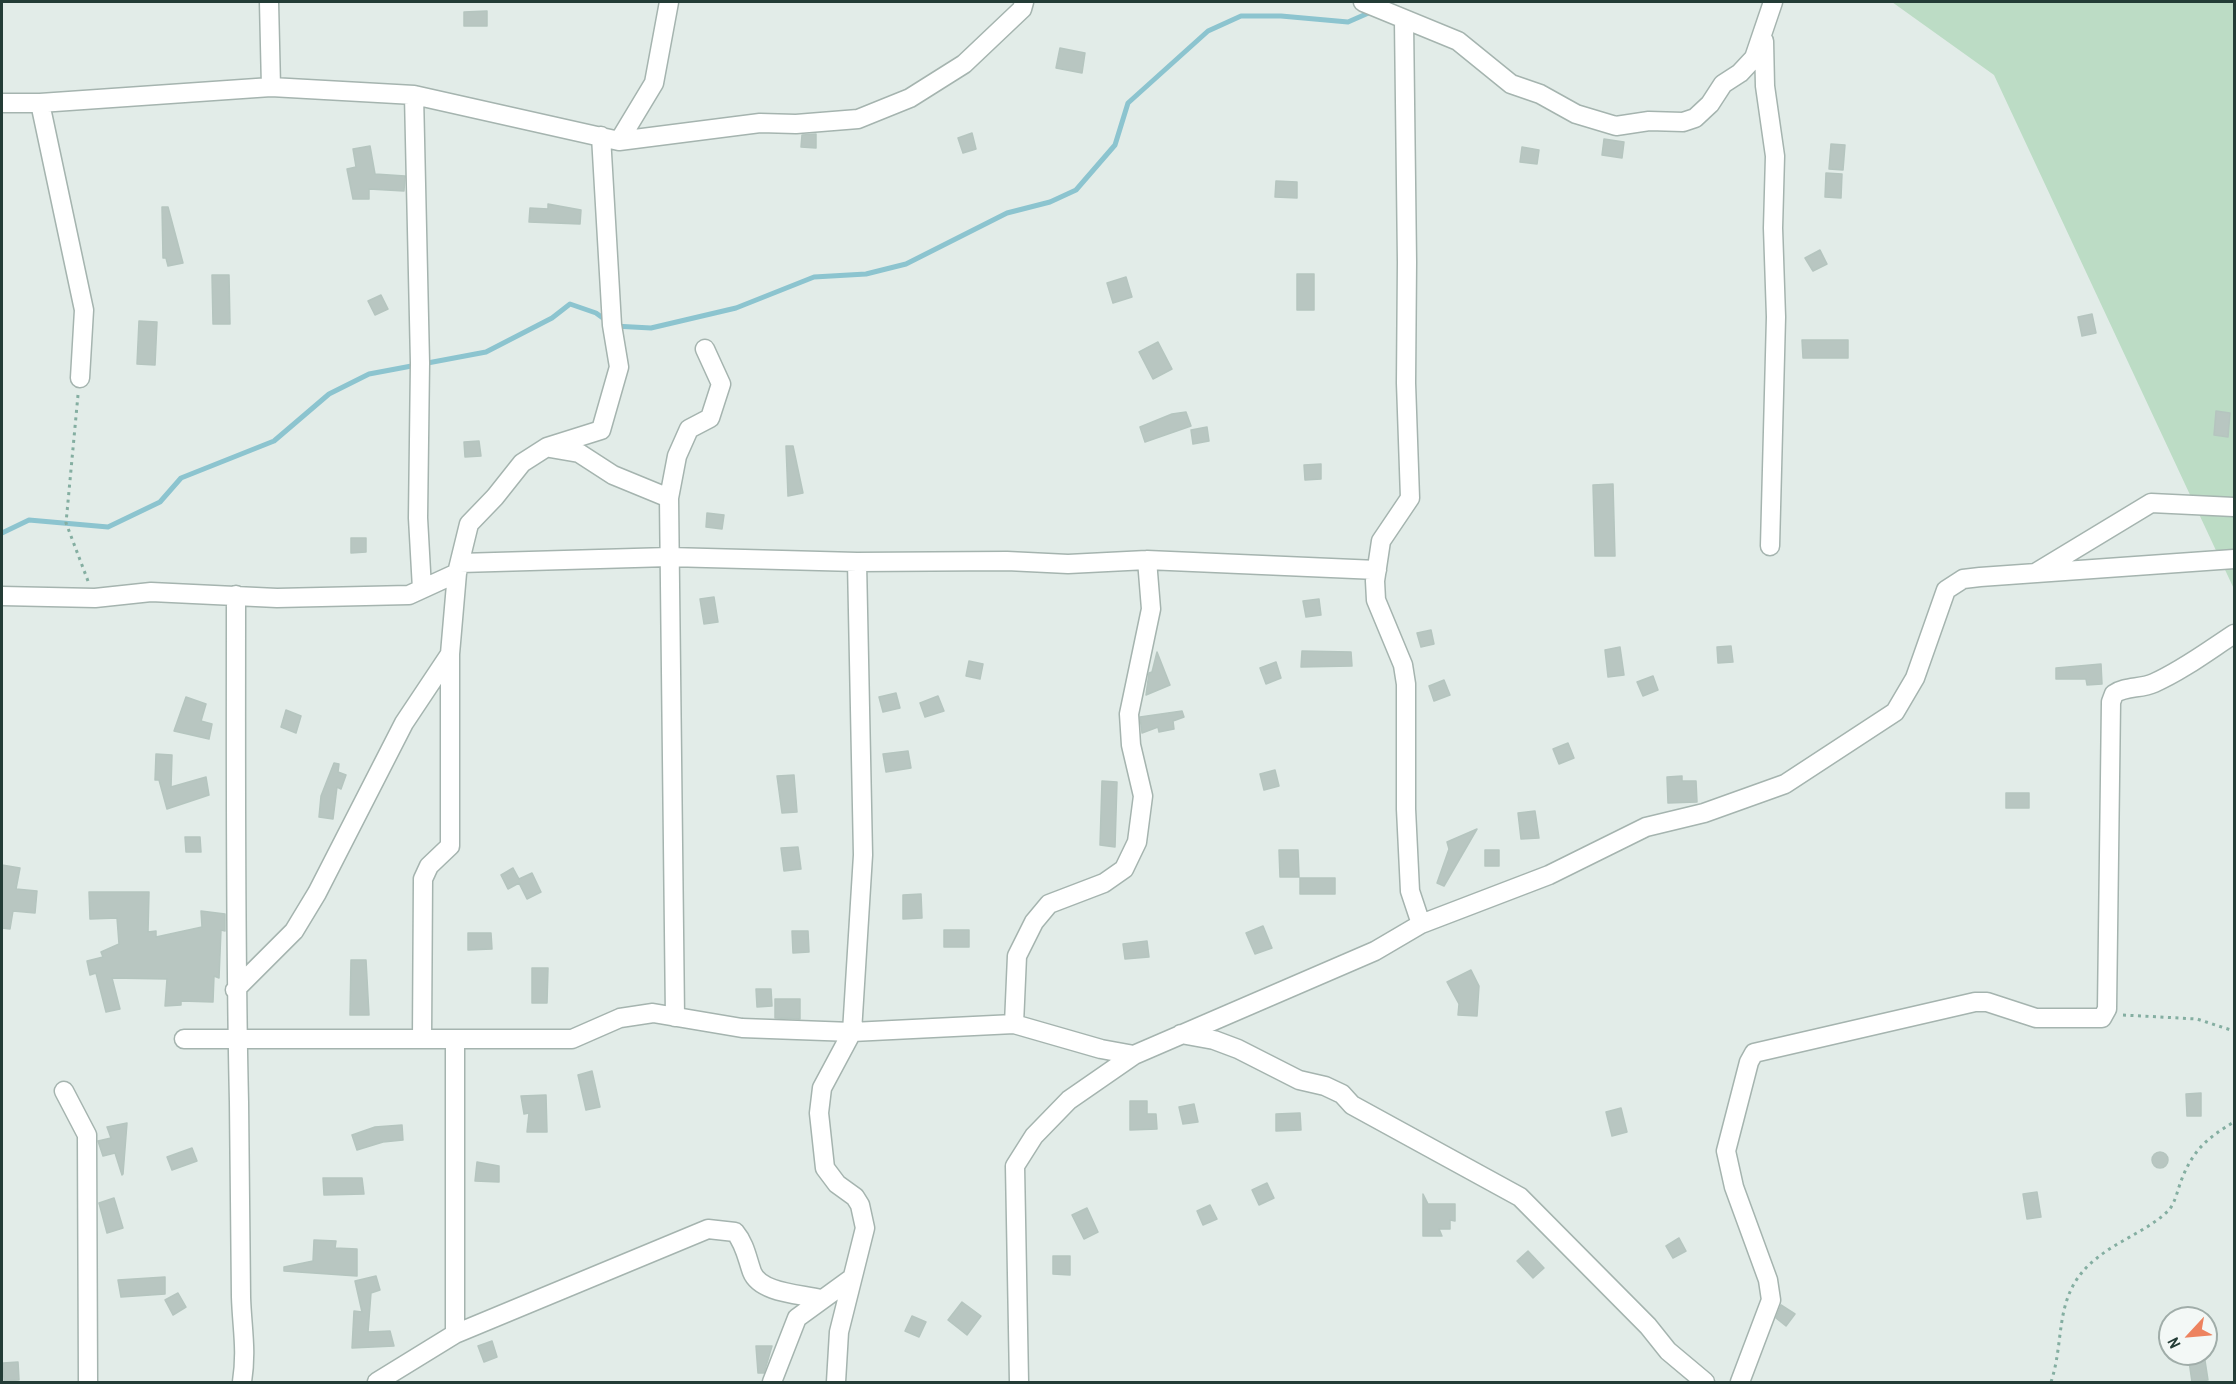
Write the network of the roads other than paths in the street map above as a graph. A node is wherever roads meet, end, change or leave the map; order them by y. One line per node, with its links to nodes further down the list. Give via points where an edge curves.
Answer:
1 (269, 2): 8 (street)
2 (669, 2): 12 (street, via 654,83)
3 (1024, 2): 12 (street, via 1022,9 964,64 910,98 858,118 760,123)
4 (1363, 2): 6 (street)
5 (1773, 2): 7 (street)
6 (1404, 21): 7 (street, via 1458,40 1511,84 1576,114 1616,126 1695,118 1723,84 1754,58); 24 (street, via 1410,498 1381,541)
7 (1763, 37): 18 (street, via 1775,156 1776,317)
8 (271, 87): 9 (street); 11 (street)
9 (414, 95): 12 (street); 26 (street)
10 (2, 103): 11 (street)
11 (40, 103): 14 (street, via 84,310)
12 (610, 139): 15 (street, via 612,325 620,367 601,429)
13 (705, 349): 16 (street, via 721,384 710,418 689,429 677,456)
14 (80, 378)
15 (547, 447): 16 (street, via 579,453 613,475); 23 (street, via 522,462 469,524)
16 (669, 498): 19 (street)
17 (2235, 507): 25 (street, via 2151,503)
18 (1770, 546)
19 (669, 557): 22 (street); 23 (street); 33 (street)
20 (2235, 559): 25 (street)
21 (1147, 560): 22 (street, via 1068,564); 24 (street); 34 (street, via 1151,609 1129,714 1131,746 1143,796 1137,842 1124,869 1104,883 1049,904 1034,922 1017,956)
22 (857, 562): 35 (street, via 863,855)
23 (458, 568): 26 (street); 30 (street)
24 (1377, 570): 31 (street, via 1376,600 1403,665 1406,684 1410,891)
25 (2035, 573): 31 (street, via 1953,583 1946,590 1915,678 1895,712 1785,784 1704,813 1646,827 1548,875)
26 (422, 589): 27 (street, via 409,595)
27 (236, 595): 28 (street, via 152,592 95,598); 32 (street)
28 (2, 596)
29 (2235, 634): 53 (street, via 2151,684 2117,692 2111,702 2106,1014 2096,1020 2046,1019 1975,1002 1755,1053 1749,1062 1726,1151 1771,1300)
30 (450, 654): 32 (street, via 404,723 294,931); 39 (street, via 452,833 450,846 429,866 423,879)
31 (1421, 924): 36 (street, via 1375,951)
32 (235, 990): 37 (street)
33 (675, 1017): 35 (street, via 742,1029); 40 (street, via 653,1013 620,1017 572,1039)
34 (1014, 1024): 35 (street); 41 (street)
35 (852, 1032): 43 (street, via 822,1088 819,1113 825,1168 837,1184 855,1197 864,1219)
36 (1181, 1034): 41 (street); 52 (street, via 1214,1040 1299,1080 1342,1094 1352,1105 1520,1197 1668,1351)
37 (238, 1038): 38 (street); 39 (street); 47 (street, via 239,1230 246,1356)
38 (184, 1039)
39 (422, 1039): 40 (street)
40 (455, 1039): 45 (street)
41 (1134, 1055): 51 (street, via 1069,1100 1034,1136 1015,1166)
42 (64, 1091): 46 (street, via 87,1135)
43 (852, 1278): 44 (street); 50 (street, via 839,1332)
44 (820, 1299): 45 (street, via 760,1284 735,1232 708,1228); 49 (street, via 797,1318)
45 (455, 1334): 48 (street)
46 (88, 1383)
47 (242, 1383)
48 (377, 1383)
49 (771, 1383)
50 (836, 1383)
51 (1019, 1383)
52 (1705, 1383)
53 (1740, 1383)

